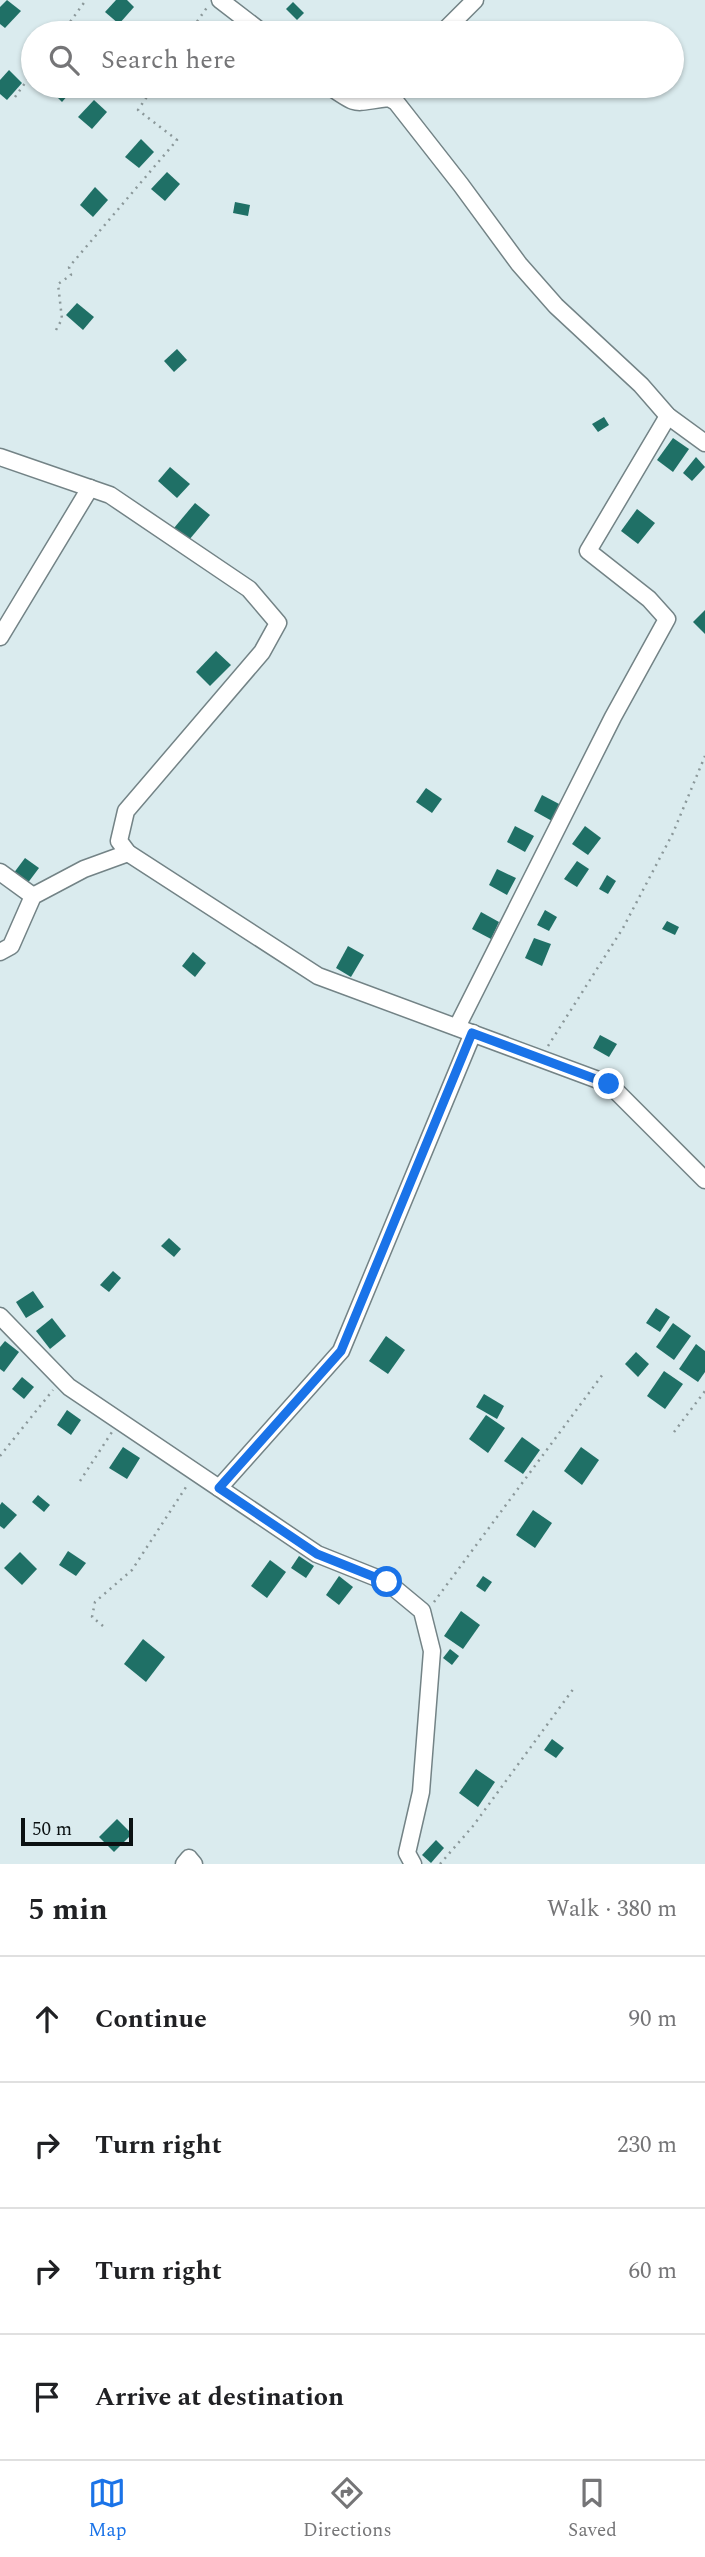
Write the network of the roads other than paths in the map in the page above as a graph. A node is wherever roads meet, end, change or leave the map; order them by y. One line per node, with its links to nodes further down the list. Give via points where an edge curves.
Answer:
1 (220, 0): 3 (street)
2 (475, 0): 4 (street)
3 (247, 21)
4 (454, 21)
5 (346, 98): 6 (street, via 358,104)
6 (382, 99): 7 (street, via 396,102 556,306)
7 (667, 416): 8 (street); 16 (street, via 588,551 667,619 613,717)
8 (705, 443)
9 (0, 457): 10 (street)
10 (90, 488): 11 (street); 12 (street, via 110,495 249,589 278,623 262,652 126,811 119,841)
11 (0, 637)
12 (128, 853): 14 (street); 16 (street, via 318,976)
13 (0, 872): 14 (street)
14 (33, 895): 15 (street, via 11,946)
15 (0, 952)
16 (465, 1030): 17 (street, via 609,1084); 19 (street, via 341,1351)
17 (705, 1180)
18 (0, 1316): 19 (street, via 69,1387)
19 (219, 1488): 20 (street, via 317,1554 387,1582 422,1611 432,1651 421,1792)
20 (408, 1862)
21 (184, 1864): 22 (street, via 189,1858)
22 (194, 1864)

